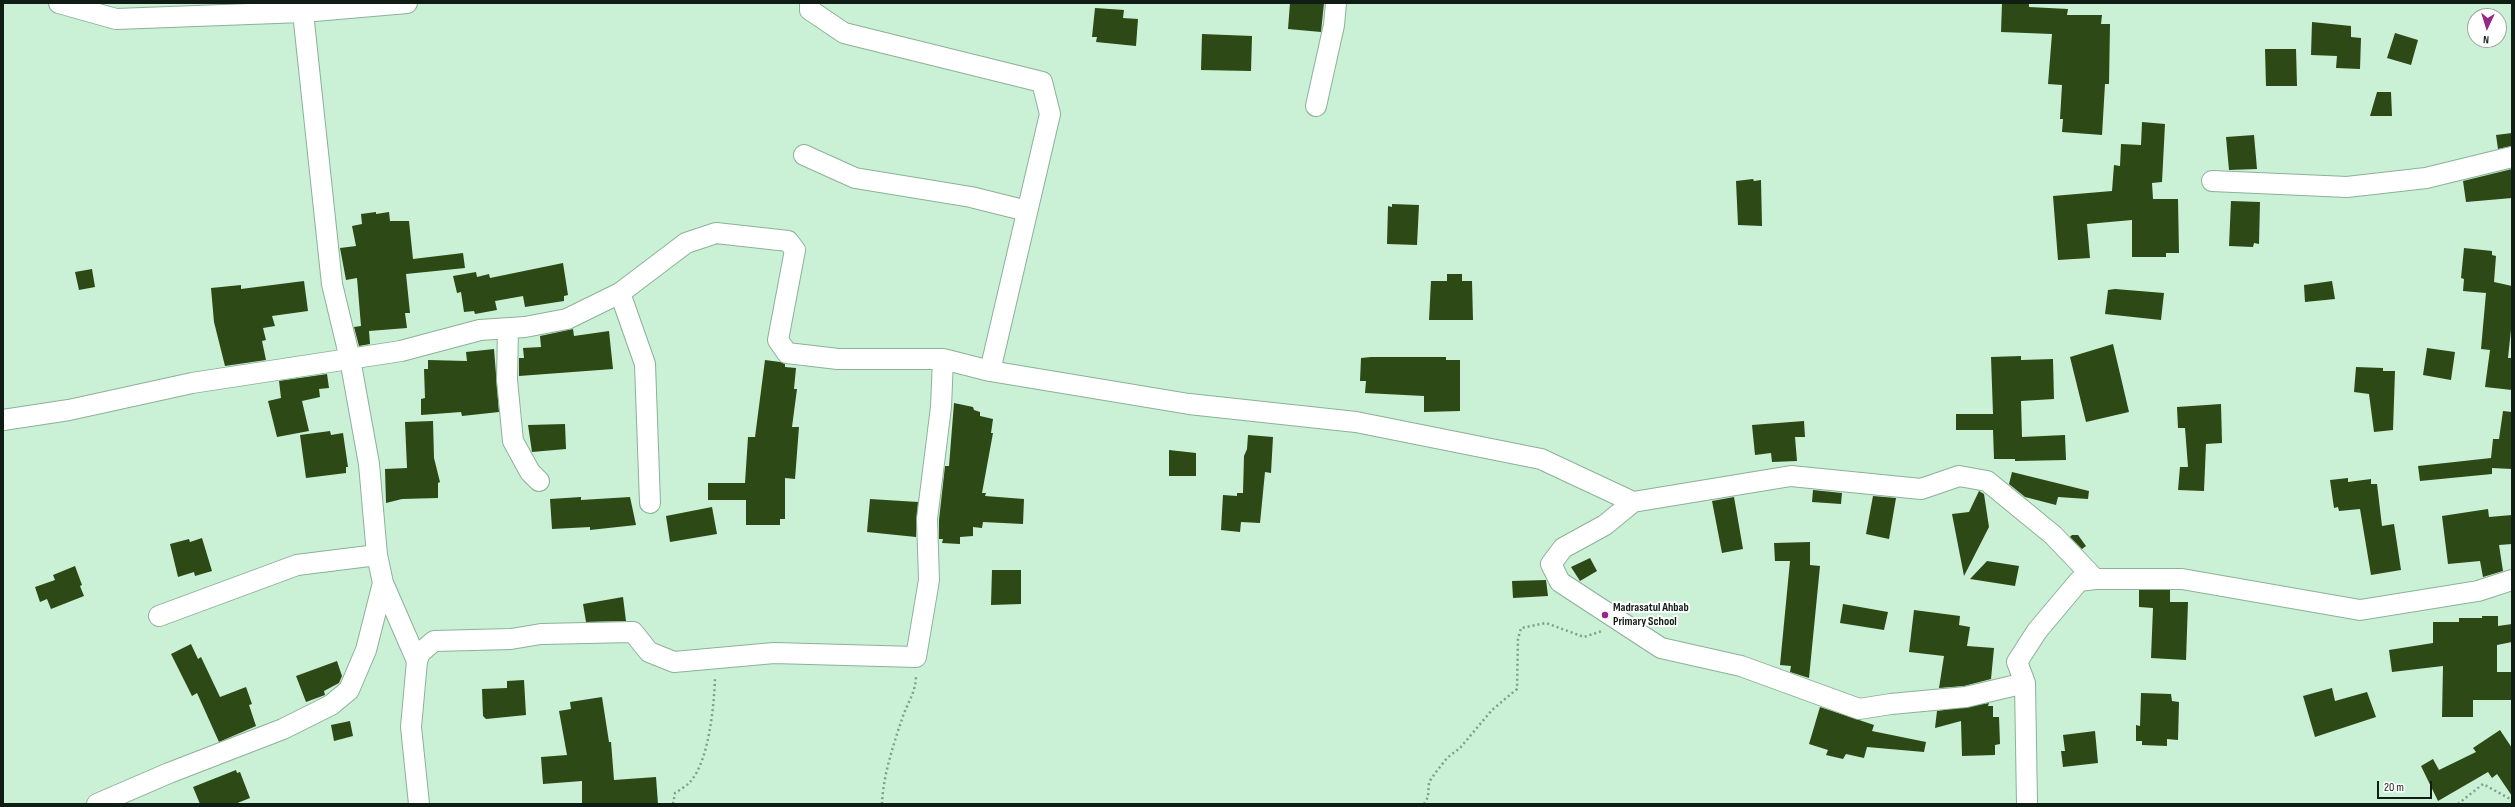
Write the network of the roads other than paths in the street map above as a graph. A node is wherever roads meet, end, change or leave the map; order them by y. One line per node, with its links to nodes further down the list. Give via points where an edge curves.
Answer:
1 (59, 3): 5 (street, via 116,19)
2 (408, 3): 5 (street)
3 (810, 3): 10 (street, via 810,10 844,33 1042,82 1050,114)
4 (1336, 3): 6 (street, via 1334,25)
5 (302, 8): 13 (street, via 332,284)
6 (1316, 106)
7 (804, 155): 10 (street, via 854,178 971,197)
8 (2512, 157): 9 (street, via 2426,178 2347,187)
9 (2212, 181)
10 (1027, 211): 15 (street)
11 (620, 293): 12 (street, via 567,319); 14 (street, via 686,243 716,233 788,241 794,250 778,340 787,353 838,359); 19 (street, via 646,364)
12 (508, 329): 13 (street, via 480,330 402,351); 17 (street, via 507,380 513,441 530,472)
13 (350, 359): 16 (street, via 192,383 69,410); 20 (street, via 369,464)
14 (943, 359): 15 (street); 25 (street, via 941,407 927,520 929,580 916,657 774,653 674,662 649,652 633,632 613,632 434,641 420,653)
15 (990, 371): 18 (street, via 1189,404 1356,422 1541,459)
16 (3, 420)
17 (539, 481)
18 (1633, 502): 21 (street, via 1791,476 1921,488 1959,476 1987,481 2053,535); 26 (street, via 1605,525 1563,548 1551,564 1560,582 1661,648 1741,666 1858,709 1966,697)
19 (650, 503)
20 (377, 555): 23 (street); 24 (street, via 297,565)
21 (2095, 579): 22 (street, via 2182,579 2360,610 2478,591); 26 (street, via 2079,581 2037,631 2017,662)
22 (2512, 580)
23 (383, 583): 25 (street); 27 (street, via 366,650 355,677 349,690 331,705 283,729 169,773)
24 (159, 616)
25 (417, 661): 28 (street, via 411,727)
26 (2025, 682): 29 (street)
27 (98, 804)
28 (419, 804)
29 (2027, 804)

